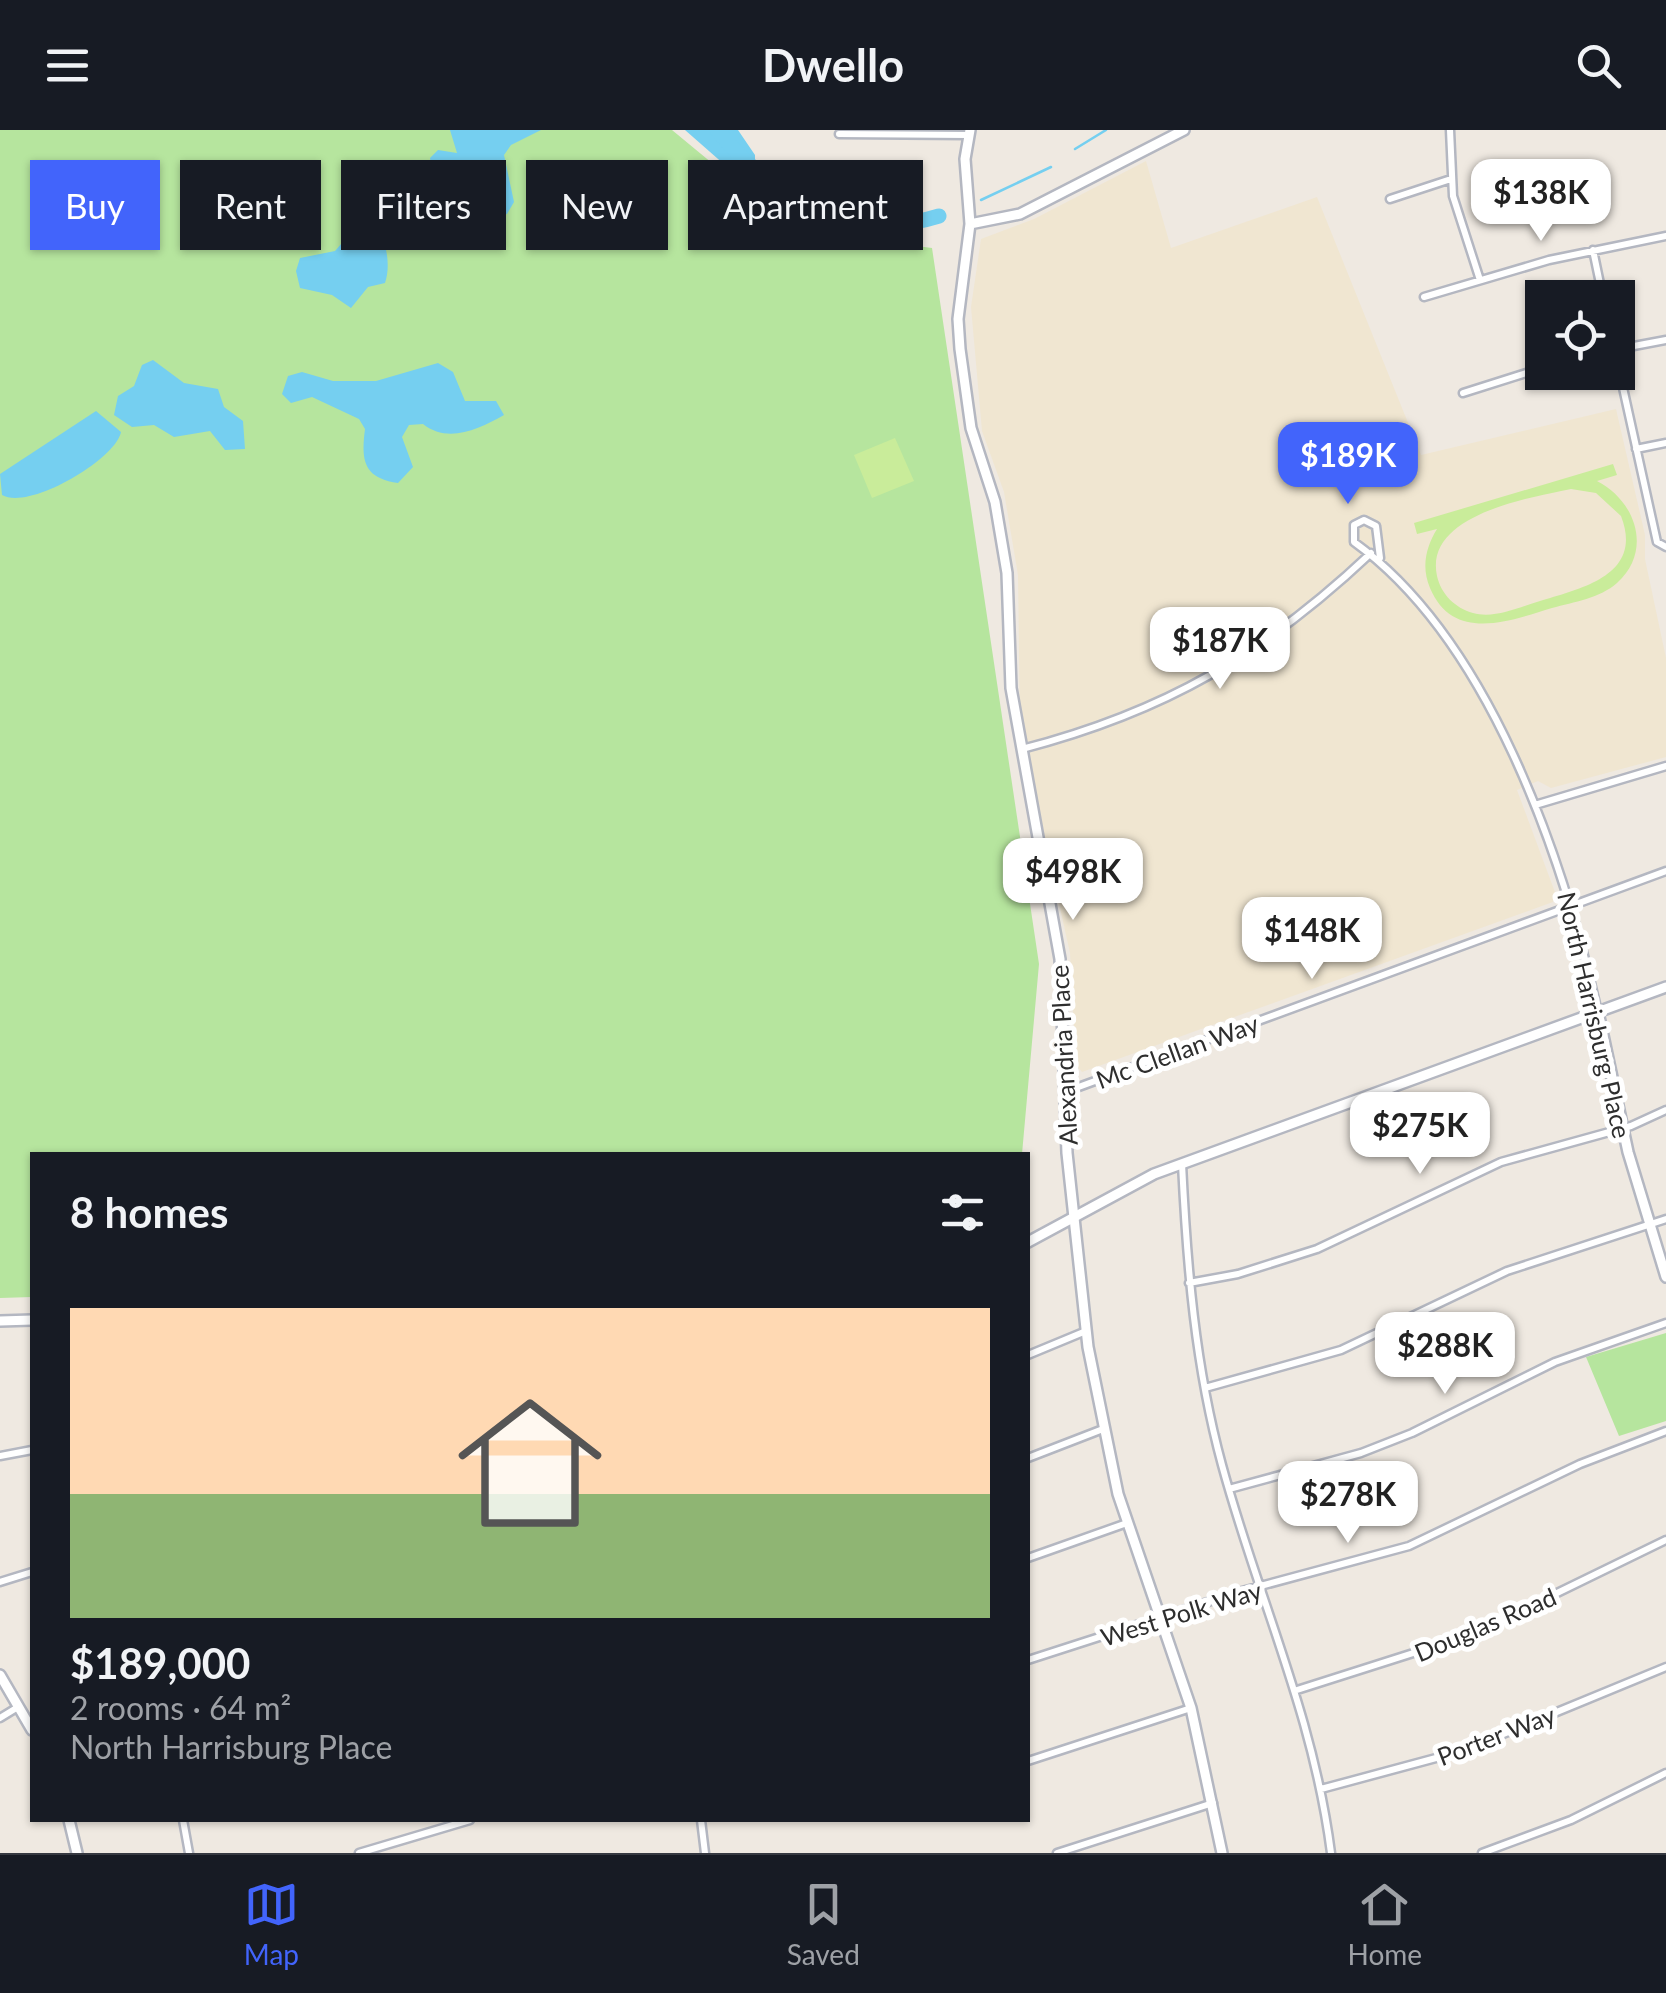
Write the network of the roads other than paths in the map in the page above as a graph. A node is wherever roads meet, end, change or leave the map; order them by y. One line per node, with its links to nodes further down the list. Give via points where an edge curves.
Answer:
1 (1184, 130): 7 (street, via 1020,214)
2 (1450, 130): 5 (street)
3 (970, 132): 4 (street); 7 (street, Alexandria Place)
4 (839, 134)
5 (1451, 179): 6 (street); 10 (street)
6 (1390, 199)
7 (970, 224): 23 (street, Alexandria Place, via 960,349 970,428 990,486 1006,573 1008,665)
8 (1666, 236): 9 (street)
9 (1593, 250): 10 (street); 11 (street)
10 (1480, 280): 12 (street)
11 (1599, 280)
12 (1424, 297)
13 (1666, 340): 14 (street)
14 (1635, 346)
15 (1525, 373): 17 (street)
16 (1623, 390): 19 (street)
17 (1463, 393)
18 (1666, 444): 19 (street)
19 (1636, 449): 20 (street)
20 (1663, 547)
21 (1371, 553): 22 (street, North Harrisburg Place); 22 (street, North Harrisburg Place, via 1351,537 1351,528 1364,520 1379,531); 23 (street, via 1284,630 1196,685 1123,719)
22 (1380, 558): 25 (street, North Harrisburg Place, via 1479,690)
23 (1022, 748): 30 (street, Alexandria Place, via 1060,959)
24 (1666, 766): 25 (street)
25 (1535, 804): 27 (street, North Harrisburg Place)
26 (1666, 872): 27 (street, Mc Clellan Way)
27 (1572, 907): 29 (street, North Harrisburg Place); 30 (street, Mc Clellan Way)
28 (1666, 987): 29 (street)
29 (1598, 1012): 32 (street, North Harrisburg Place); 33 (street)
30 (1065, 1092): 34 (street, Alexandria Place)
31 (1666, 1110): 32 (street)
32 (1622, 1128): 36 (street, North Harrisburg Place); 39 (street, via 1502,1162 1277,1263)
33 (1182, 1164): 34 (street); 39 (street)
34 (1077, 1217): 37 (street); 43 (street, Alexandria Place)
35 (1666, 1220): 36 (street)
36 (1649, 1226): 38 (street, North Harrisburg Place); 45 (street, via 1507,1271 1341,1350)
37 (1030, 1241)
38 (1666, 1277)
39 (1190, 1283): 45 (street)
40 (30, 1320): 41 (street)
41 (0, 1321)
42 (1666, 1323): 51 (street, via 1555,1362 1361,1453)
43 (1086, 1331): 44 (street); 46 (street, Alexandria Place)
44 (1030, 1354)
45 (1204, 1388): 51 (street)
46 (1103, 1429): 50 (street); 52 (street, Alexandria Place)
47 (1666, 1430): 57 (street, West Polk Way, via 1409,1546)
48 (30, 1450): 49 (street)
49 (0, 1456)
50 (1030, 1457)
51 (1229, 1489): 57 (street)
52 (1126, 1523): 54 (street); 58 (street, Alexandria Place)
53 (1666, 1540): 62 (street, Douglas Road, via 1473,1634)
54 (1030, 1557)
55 (30, 1573): 56 (street)
56 (0, 1582)
57 (1262, 1586): 58 (street, West Polk Way); 62 (street)
58 (1158, 1616): 59 (street, West Polk Way); 64 (street, Alexandria Place)
59 (1030, 1659)
60 (1666, 1667): 69 (street, Porter Way, via 1462,1751)
61 (0, 1675): 63 (street)
62 (1297, 1690): 69 (street)
63 (20, 1706): 65 (street); 66 (street)
64 (1191, 1708): 67 (street); 70 (street, Alexandria Place)
65 (0, 1718)
66 (30, 1726)
67 (1030, 1760)
68 (1666, 1774): 82 (street)
69 (1320, 1790): 81 (street)
70 (1214, 1802): 79 (street); 80 (street, Alexandria Place)
71 (69, 1822): 75 (street)
72 (183, 1822): 76 (street)
73 (463, 1822): 77 (street)
74 (701, 1822): 78 (street)
75 (77, 1853)
76 (189, 1853)
77 (359, 1853)
78 (705, 1853)
79 (1056, 1853)
80 (1222, 1853)
81 (1331, 1853)
82 (1482, 1853)

